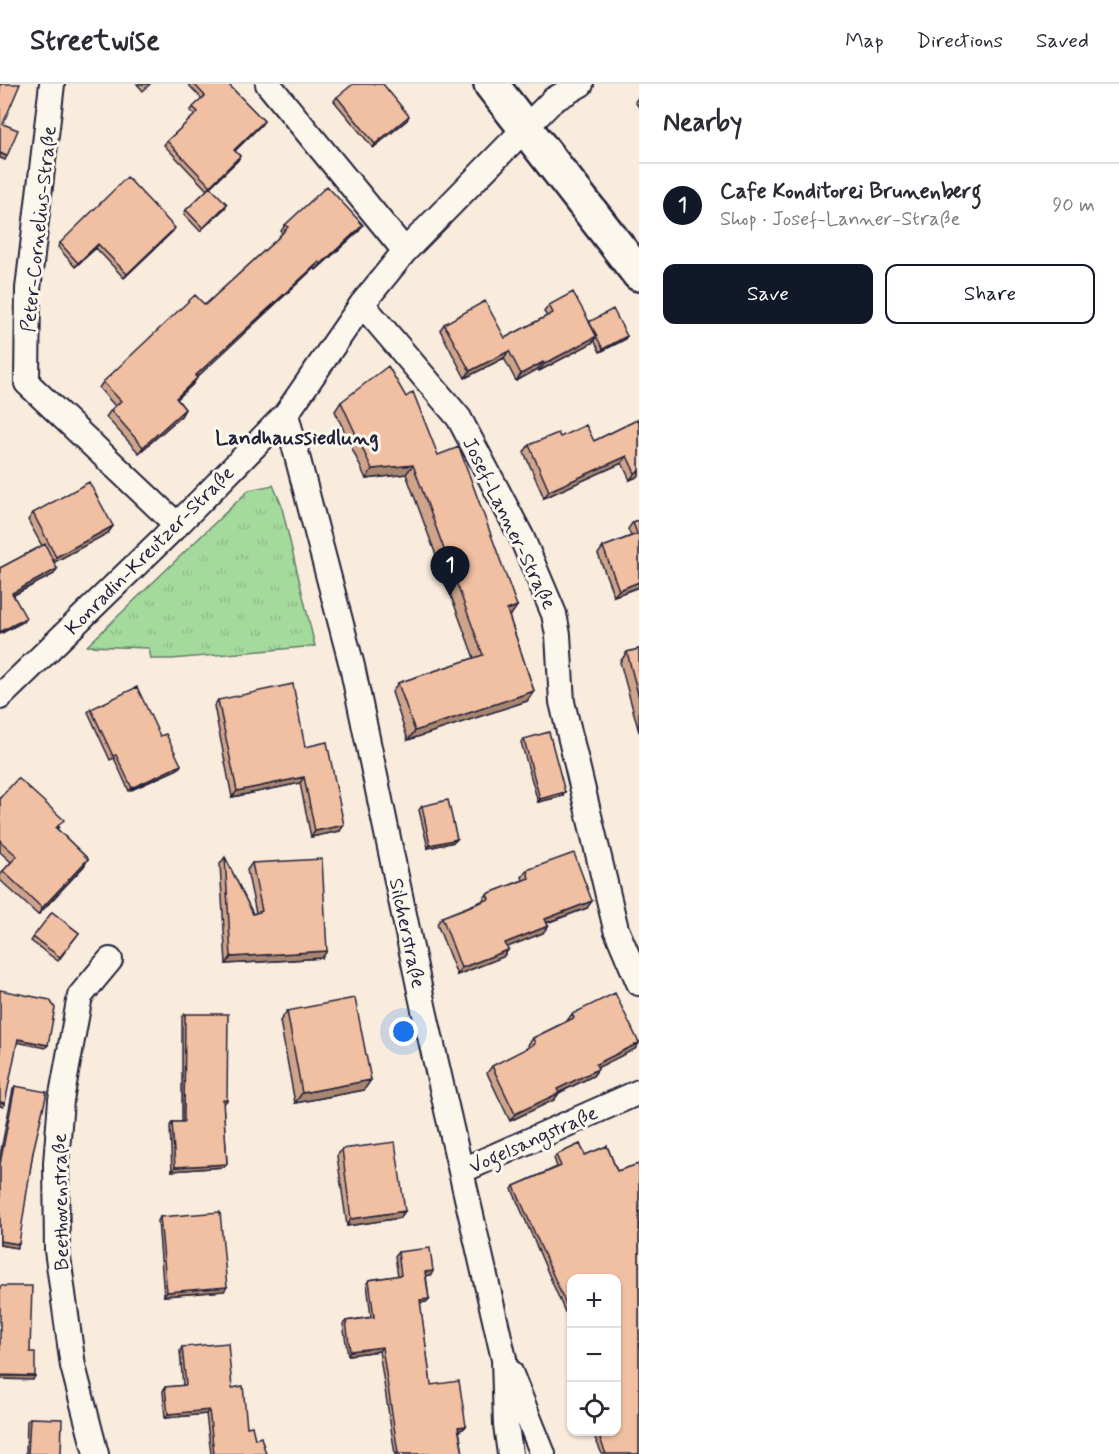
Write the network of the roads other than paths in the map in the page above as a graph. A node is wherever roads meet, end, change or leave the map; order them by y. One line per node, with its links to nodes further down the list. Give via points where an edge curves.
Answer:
1 (52, 84): 10 (street, Peter-Cornelius-Straße, via 28,289 27,383)
2 (268, 84): 6 (street)
3 (491, 84): 5 (main road)
4 (580, 84): 5 (street, Konradin-Kreutzer-Straße, via 553,100)
5 (526, 126): 6 (street, Konradin-Kreutzer-Straße); 7 (main road)
6 (405, 251): 8 (street, Konradin-Kreutzer-Straße)
7 (639, 274)
8 (362, 304): 9 (street, Konradin-Kreutzer-Straße); 13 (street, Josef-Lanner-Straße, via 459,418 520,536 554,614 562,702 616,929)
9 (286, 414): 10 (street, Konradin-Kreutzer-Straße); 15 (street, Silcherstraße, via 352,666)
10 (177, 525): 11 (street, Konradin-Kreutzer-Straße)
11 (0, 697)
12 (110, 960): 17 (street, Beethovenstraße, via 80,996 61,1100 56,1163 57,1250 73,1366)
13 (639, 983)
14 (639, 1092): 15 (street, Vogelsangstraße)
15 (460, 1171): 16 (street, Silcherstraße)
16 (504, 1359): 18 (street, Silcherstraße); 19 (street)
17 (96, 1454)
18 (510, 1454)
19 (543, 1454)

